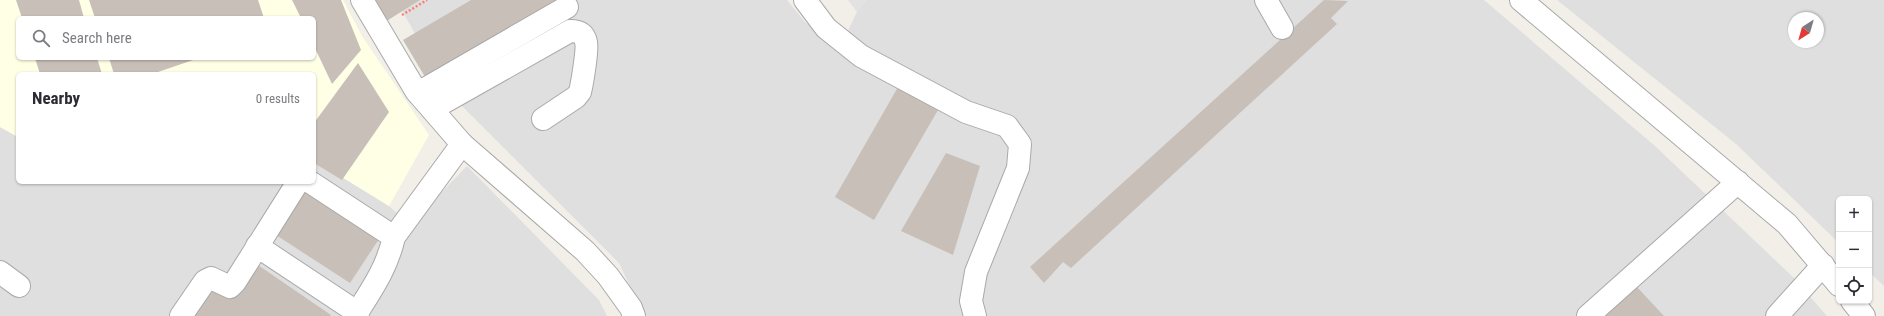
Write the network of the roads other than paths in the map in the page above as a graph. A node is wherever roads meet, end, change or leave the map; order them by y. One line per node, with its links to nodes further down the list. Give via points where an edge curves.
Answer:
1 (362, 0): 7 (street)
2 (805, 0): 23 (street, via 826,28 861,56 966,112 1006,126 1020,144 1018,168 976,272 971,301)
3 (1266, 0): 6 (street)
4 (1521, 0): 10 (street)
5 (567, 7): 7 (street)
6 (1282, 28)
7 (425, 101): 8 (street, via 570,31 578,31 587,42 580,92); 9 (street)
8 (543, 119)
9 (462, 144): 13 (street); 22 (street, via 585,251 608,276)
10 (1738, 182): 15 (street, via 1787,224); 24 (street)
11 (297, 184): 14 (street)
12 (313, 184): 13 (street)
13 (394, 237): 20 (street, via 382,275)
14 (257, 246): 20 (street); 21 (street, via 230,286 211,278 206,281)
15 (1823, 265): 17 (street); 25 (street)
16 (0, 272): 18 (street)
17 (1836, 281)
18 (20, 286)
19 (1854, 304): 26 (street)
20 (356, 314)
21 (181, 316)
22 (634, 316)
23 (975, 316)
24 (1588, 316)
25 (1777, 316)
26 (1864, 316)

